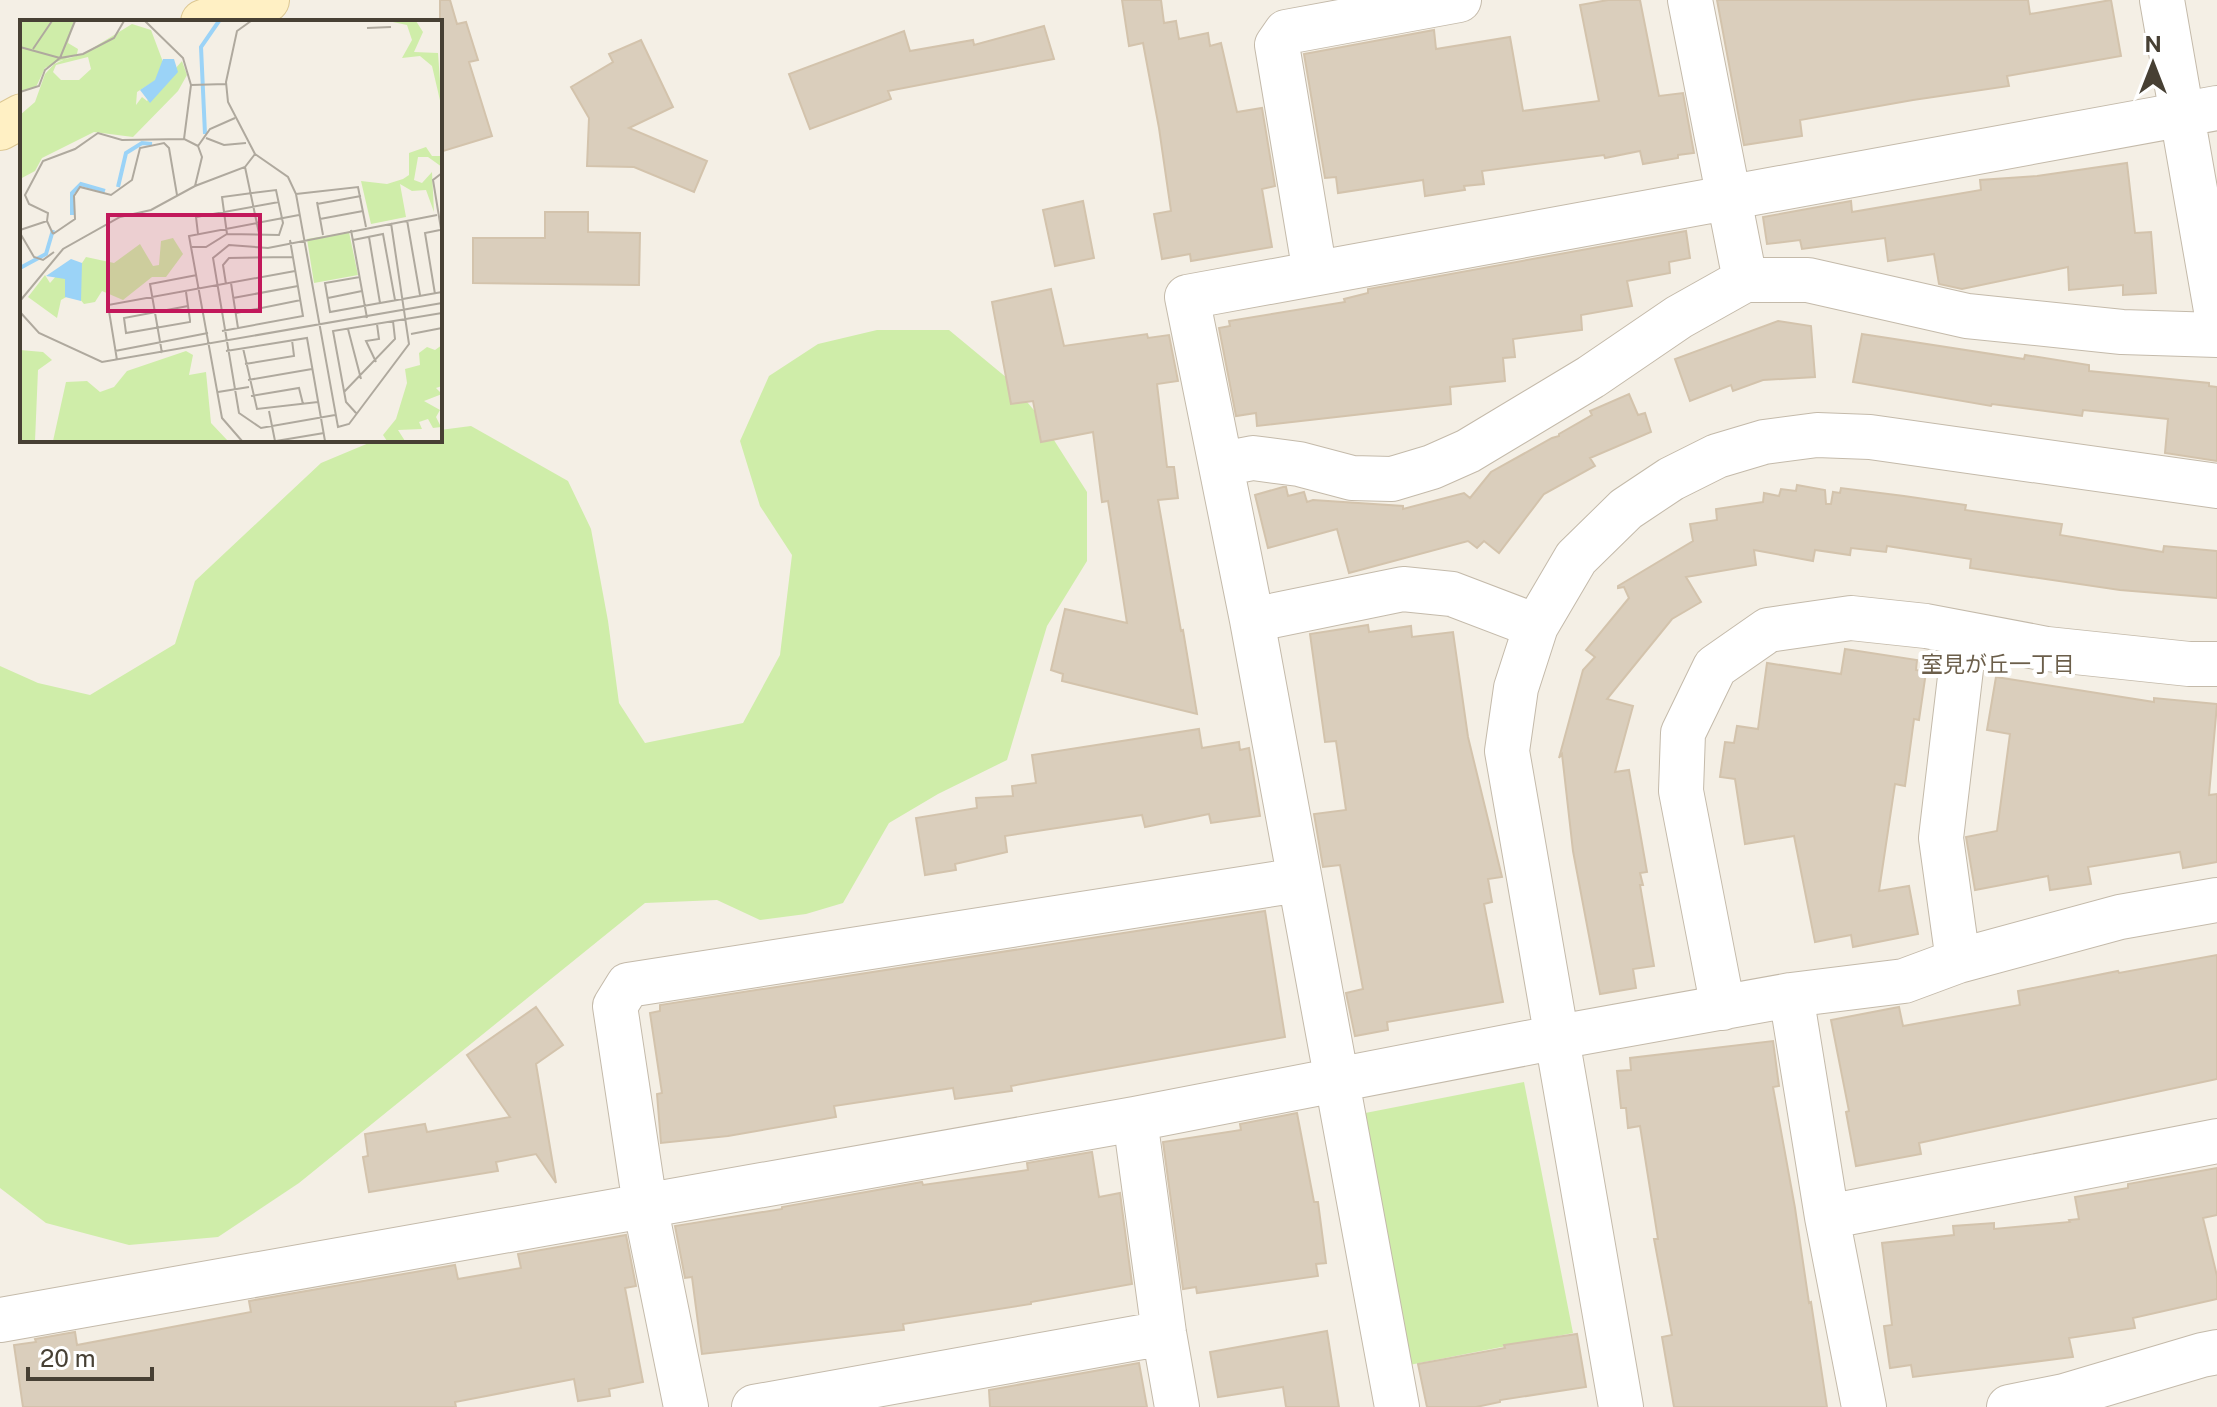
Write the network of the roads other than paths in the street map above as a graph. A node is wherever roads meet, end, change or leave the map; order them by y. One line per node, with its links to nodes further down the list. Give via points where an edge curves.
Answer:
1 (267, 0): 5 (main road)
2 (1459, 0): 10 (street, via 1286,32 1277,45)
3 (1690, 0): 9 (street)
4 (2162, 0): 6 (street)
5 (209, 20)
6 (2199, 112): 9 (street); 12 (street)
7 (20, 117): 8 (main road)
8 (0, 128)
9 (1729, 196): 10 (street); 11 (street)
10 (1315, 273): 14 (street, via 1187,297)
11 (1745, 280): 13 (street, via 1808,280 1967,316 2122,332); 14 (street, via 1468,451 1432,467 1392,479 1352,478 1253,458)
12 (2217, 316)
13 (2217, 335)
14 (1222, 464): 16 (street)
15 (2217, 486): 17 (street, via 1870,437 1817,435 1764,442 1717,456 1626,509 1576,558)
16 (1252, 620): 17 (street, via 1403,589 1452,594); 20 (street)
17 (1536, 626): 25 (street, via 1516,688 1507,751)
18 (1965, 635): 19 (street, via 2047,649); 22 (street, via 1941,838); 24 (street, via 1851,618 1768,630 1715,667 1683,733 1681,791)
19 (2217, 664)
20 (1299, 880): 26 (street); 29 (street, via 628,985 615,1006)
21 (2217, 900): 22 (street, via 2120,917)
22 (1958, 961): 23 (street, via 1904,981)
23 (1791, 995): 24 (street); 30 (street)
24 (1723, 1008): 25 (street)
25 (1558, 1037): 26 (street); 38 (street)
26 (1337, 1079): 27 (street); 37 (street)
27 (1135, 1119): 29 (street); 32 (street)
28 (2217, 1141): 30 (street)
29 (645, 1205): 31 (street); 34 (street)
30 (1827, 1217): 39 (street)
31 (0, 1320)
32 (1164, 1333): 35 (street); 36 (street)
33 (2217, 1352): 40 (street)
34 (686, 1407)
35 (754, 1407)
36 (1177, 1407)
37 (1397, 1407)
38 (1621, 1407)
39 (1864, 1407)
40 (2009, 1407)

